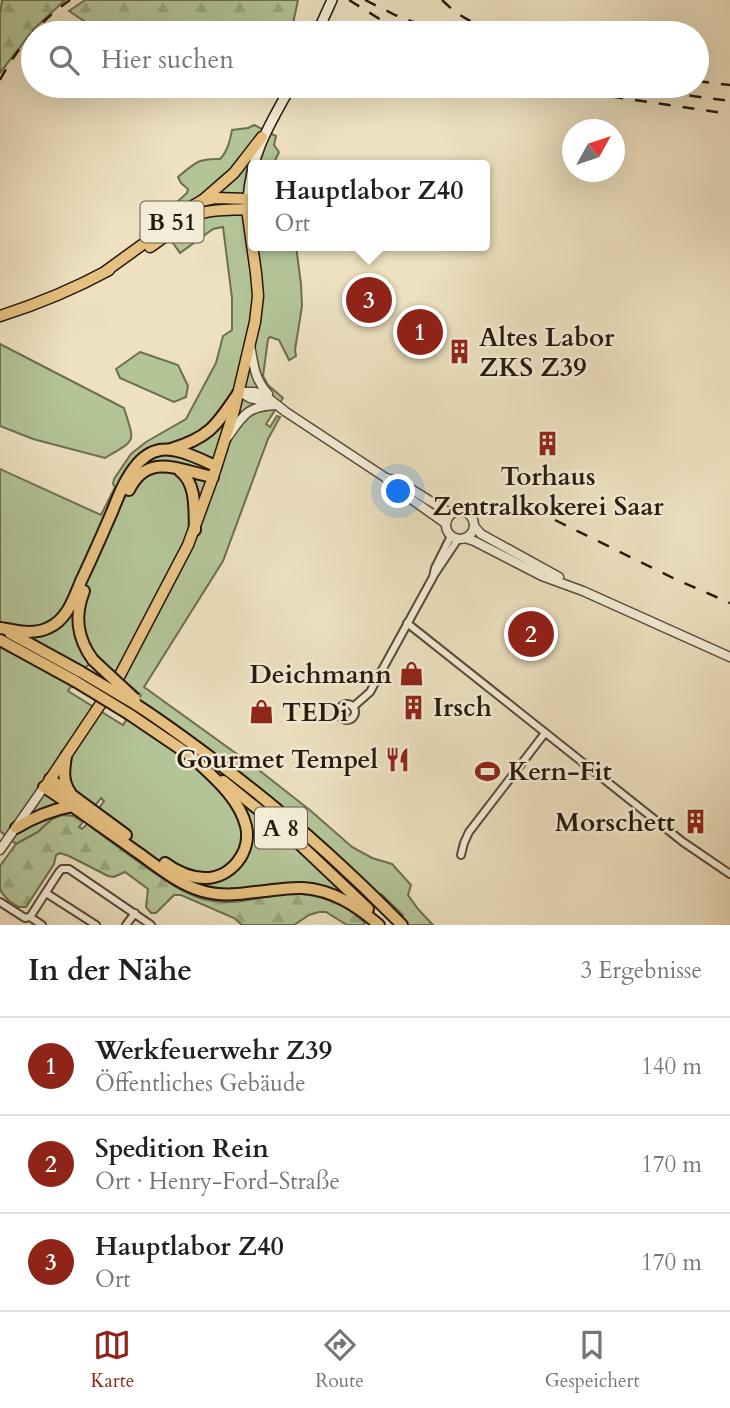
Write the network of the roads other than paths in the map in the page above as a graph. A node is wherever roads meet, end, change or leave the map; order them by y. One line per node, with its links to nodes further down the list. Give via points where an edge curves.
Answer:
1 (330, 4): 2 (main road)
2 (322, 21)
3 (285, 98): 4 (main road)
4 (262, 137): 5 (main road); 6 (main road, via 234,173)
5 (255, 160)
6 (201, 201): 7 (main road, B 51, via 215,198); 9 (main road, B 51)
7 (248, 204): 9 (main road, B 51, via 201,213)
8 (253, 251): 11 (main road, via 258,296)
9 (106, 271): 10 (main road, B 51)
10 (0, 316)
11 (250, 345): 12 (main road); 13 (street, via 258,381)
12 (239, 392): 13 (street, via 263,394); 14 (main road); 15 (highway, via 213,428)
13 (277, 405): 14 (street, via 248,412); 19 (street)
14 (224, 442): 16 (main road)
15 (168, 450): 16 (highway); 27 (highway, via 147,455 132,470 60,621 41,631)
16 (216, 466): 18 (main road)
17 (177, 469): 18 (highway); 23 (highway, via 191,486); 31 (highway, bridge, via 148,468 134,480 79,603 78,630 86,650)
18 (213, 477): 23 (main road)
19 (386, 478): 20 (street); 21 (street)
20 (451, 514): 21 (street); 22 (street, via 468,513)
21 (445, 523): 24 (street, via 446,530)
22 (474, 526): 24 (street, via 471,534); 25 (street)
23 (195, 530): 35 (main road, via 120,675)
24 (458, 538): 25 (street); 26 (street, via 435,568)
25 (583, 591): 29 (street)
26 (407, 623): 32 (street, via 370,692); 33 (street)
27 (0, 628): 30 (highway, A 8)
28 (0, 640): 30 (highway, A 8)
29 (730, 657)
30 (78, 676): 31 (highway, A 8, bridge)
31 (134, 706): 34 (highway, A 8); 47 (highway, A 8, via 250,787)
32 (354, 707)
33 (545, 733): 40 (street, via 470,832); 41 (street)
34 (190, 755): 37 (highway, via 230,797 246,827 245,850 234,866 215,877 188,876 173,869); 44 (highway, A 8, via 290,835)
35 (66, 756): 36 (main road); 37 (highway, via 64,778)
36 (47, 783): 37 (highway); 38 (street)
37 (75, 803): 38 (highway); 44 (highway, via 169,875 200,890 233,895 288,888 320,890)
38 (16, 828): 39 (street)
39 (1, 849)
40 (461, 855)
41 (730, 874)
42 (46, 893): 45 (street, via 59,872 69,869); 46 (street); 49 (street)
43 (0, 902): 46 (street)
44 (365, 910): 52 (highway, A 8)
45 (135, 913): 50 (street); 51 (street)
46 (30, 918): 48 (street)
47 (400, 923)
48 (42, 925)
49 (96, 925)
50 (125, 925)
51 (151, 925)
52 (382, 925)

